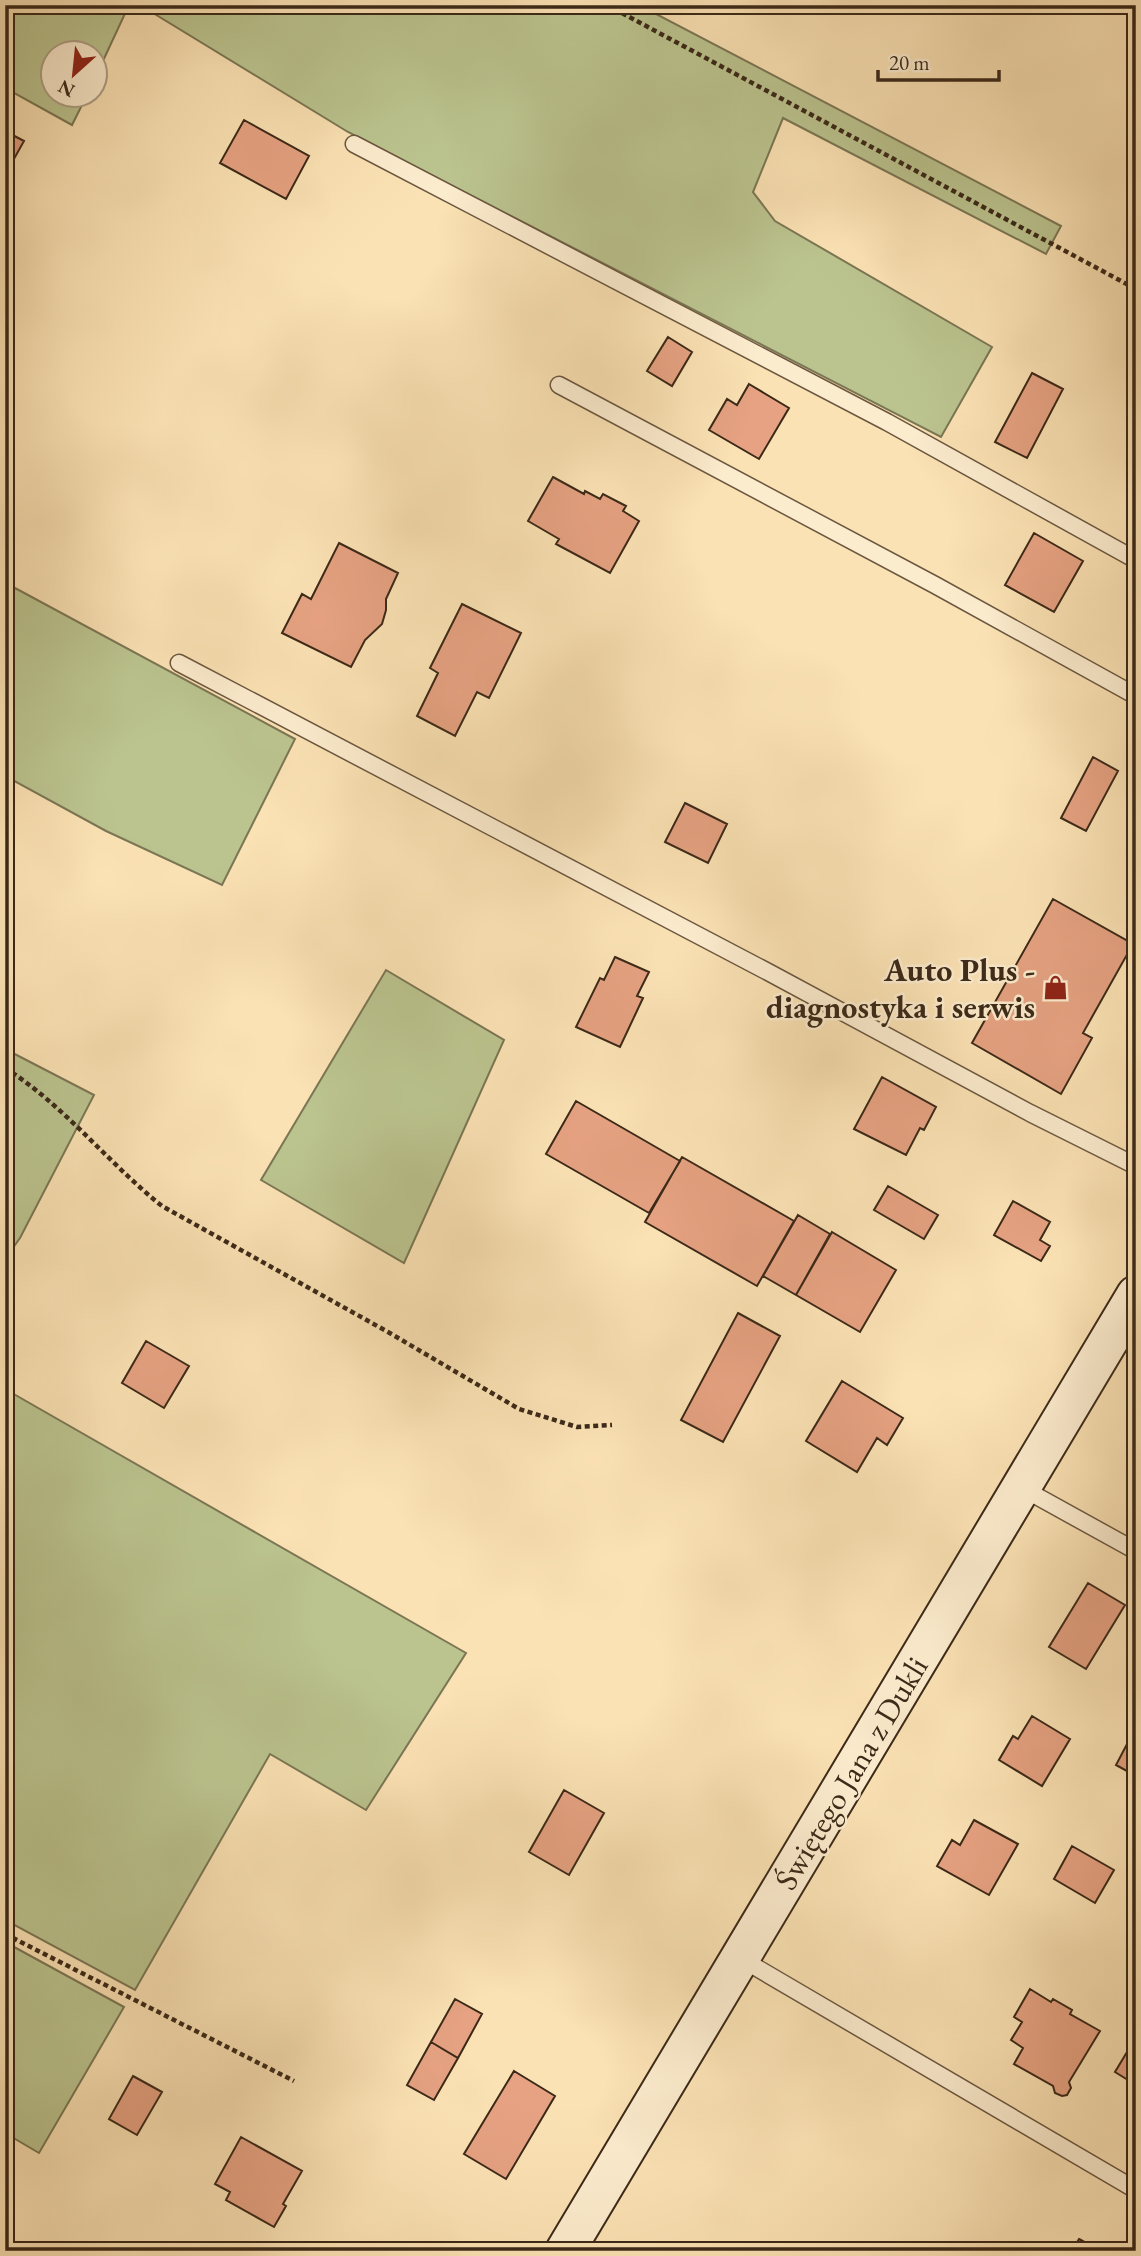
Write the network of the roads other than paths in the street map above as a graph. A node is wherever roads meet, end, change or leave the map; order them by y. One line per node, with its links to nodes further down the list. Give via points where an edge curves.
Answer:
1 (354, 144): 3 (lane, via 887,422)
2 (559, 385): 5 (lane)
3 (1136, 560)
4 (179, 663): 6 (lane)
5 (1136, 696)
6 (1136, 1166)
7 (1136, 1295): 8 (main road, Świętego Jana z Dukli)
8 (1021, 1487): 9 (lane); 10 (main road, Świętego Jana z Dukli)
9 (1136, 1551)
10 (740, 1958): 11 (lane); 12 (main road, Świętego Jana z Dukli)
11 (1136, 2190)
12 (565, 2251)

